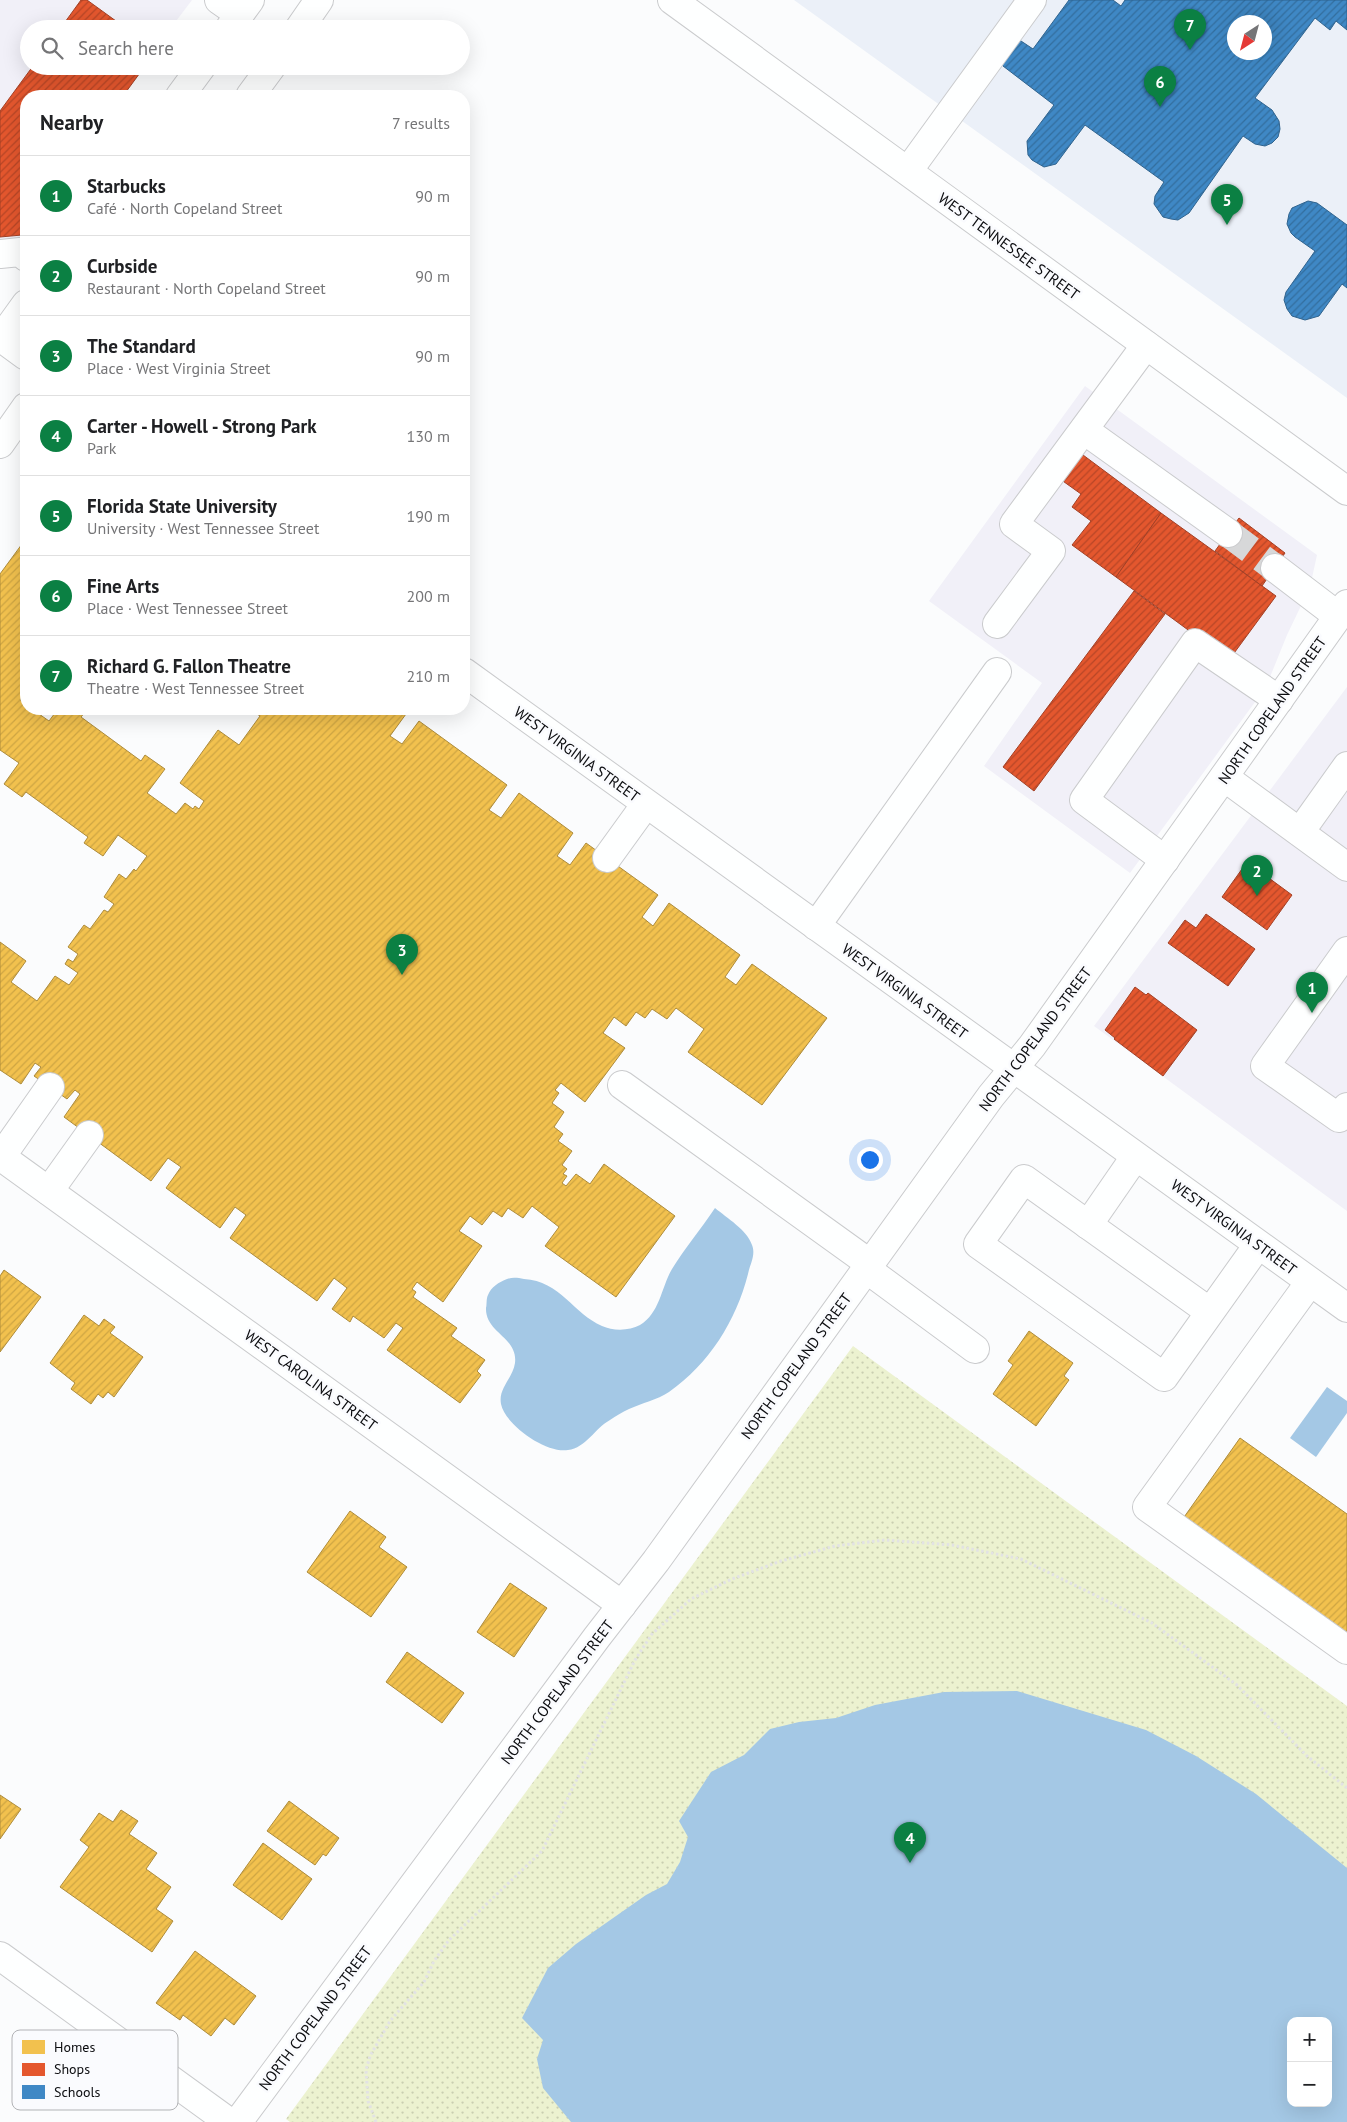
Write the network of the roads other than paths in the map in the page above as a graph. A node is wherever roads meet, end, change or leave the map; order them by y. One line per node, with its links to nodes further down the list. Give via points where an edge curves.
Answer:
1 (319, 0): 4 (street)
2 (672, 0): 9 (street, WEST TENNESSEE STREET)
3 (1032, 0): 9 (street)
4 (305, 20)
5 (195, 75): 7 (street)
6 (265, 75): 8 (street)
7 (184, 90)
8 (254, 90)
9 (908, 171): 14 (street, WEST TENNESSEE STREET)
10 (20, 252): 11 (street)
11 (0, 254)
12 (20, 312): 13 (street)
13 (1, 338): 15 (street)
14 (1146, 345): 17 (street); 19 (street, WEST TENNESSEE STREET)
15 (20, 352)
16 (20, 416): 18 (street)
17 (1084, 430): 20 (street); 23 (street, via 1014,524 1051,551)
18 (0, 444)
19 (1347, 491)
20 (1228, 533)
21 (1274, 568): 22 (street)
22 (1343, 610): 26 (street, NORTH COPELAND STREET)
23 (997, 624)
24 (997, 672): 34 (street)
25 (470, 676): 29 (street, WEST VIRGINIA STREET)
26 (1279, 700): 28 (street, NORTH COPELAND STREET); 32 (street, via 1195,643 1084,800)
27 (1347, 766): 30 (street)
28 (1224, 777): 30 (street); 32 (street, NORTH COPELAND STREET)
29 (646, 804): 31 (street); 34 (street, WEST VIRGINIA STREET)
30 (1300, 832): 33 (street)
31 (607, 858)
32 (1165, 860): 36 (street, NORTH COPELAND STREET)
33 (1347, 866)
34 (816, 926): 36 (street, WEST VIRGINIA STREET)
35 (1347, 951): 39 (street, via 1265,1066)
36 (1013, 1069): 42 (street, WEST VIRGINIA STREET); 46 (street, NORTH COPELAND STREET)
37 (622, 1086): 46 (street)
38 (50, 1087): 41 (street)
39 (1343, 1113)
40 (89, 1135): 43 (street)
41 (0, 1156): 43 (street, WEST CAROLINA STREET)
42 (1135, 1157): 44 (street); 45 (street, WEST VIRGINIA STREET)
43 (49, 1191): 51 (street, WEST CAROLINA STREET)
44 (1088, 1225): 49 (street); 49 (street, via 1024,1179 978,1244 1164,1376)
45 (1258, 1245): 47 (street, WEST VIRGINIA STREET); 49 (street)
46 (867, 1266): 50 (street); 51 (street, NORTH COPELAND STREET)
47 (1310, 1282): 48 (street, WEST VIRGINIA STREET); 52 (street, via 1147,1507)
48 (1347, 1308)
49 (1210, 1312)
50 (975, 1349)
51 (622, 1605): 57 (street, NORTH COPELAND STREET)
52 (1347, 1650)
53 (0, 1956): 54 (street)
54 (102, 2030)
55 (178, 2085): 56 (street)
56 (229, 2122)
57 (238, 2122)

